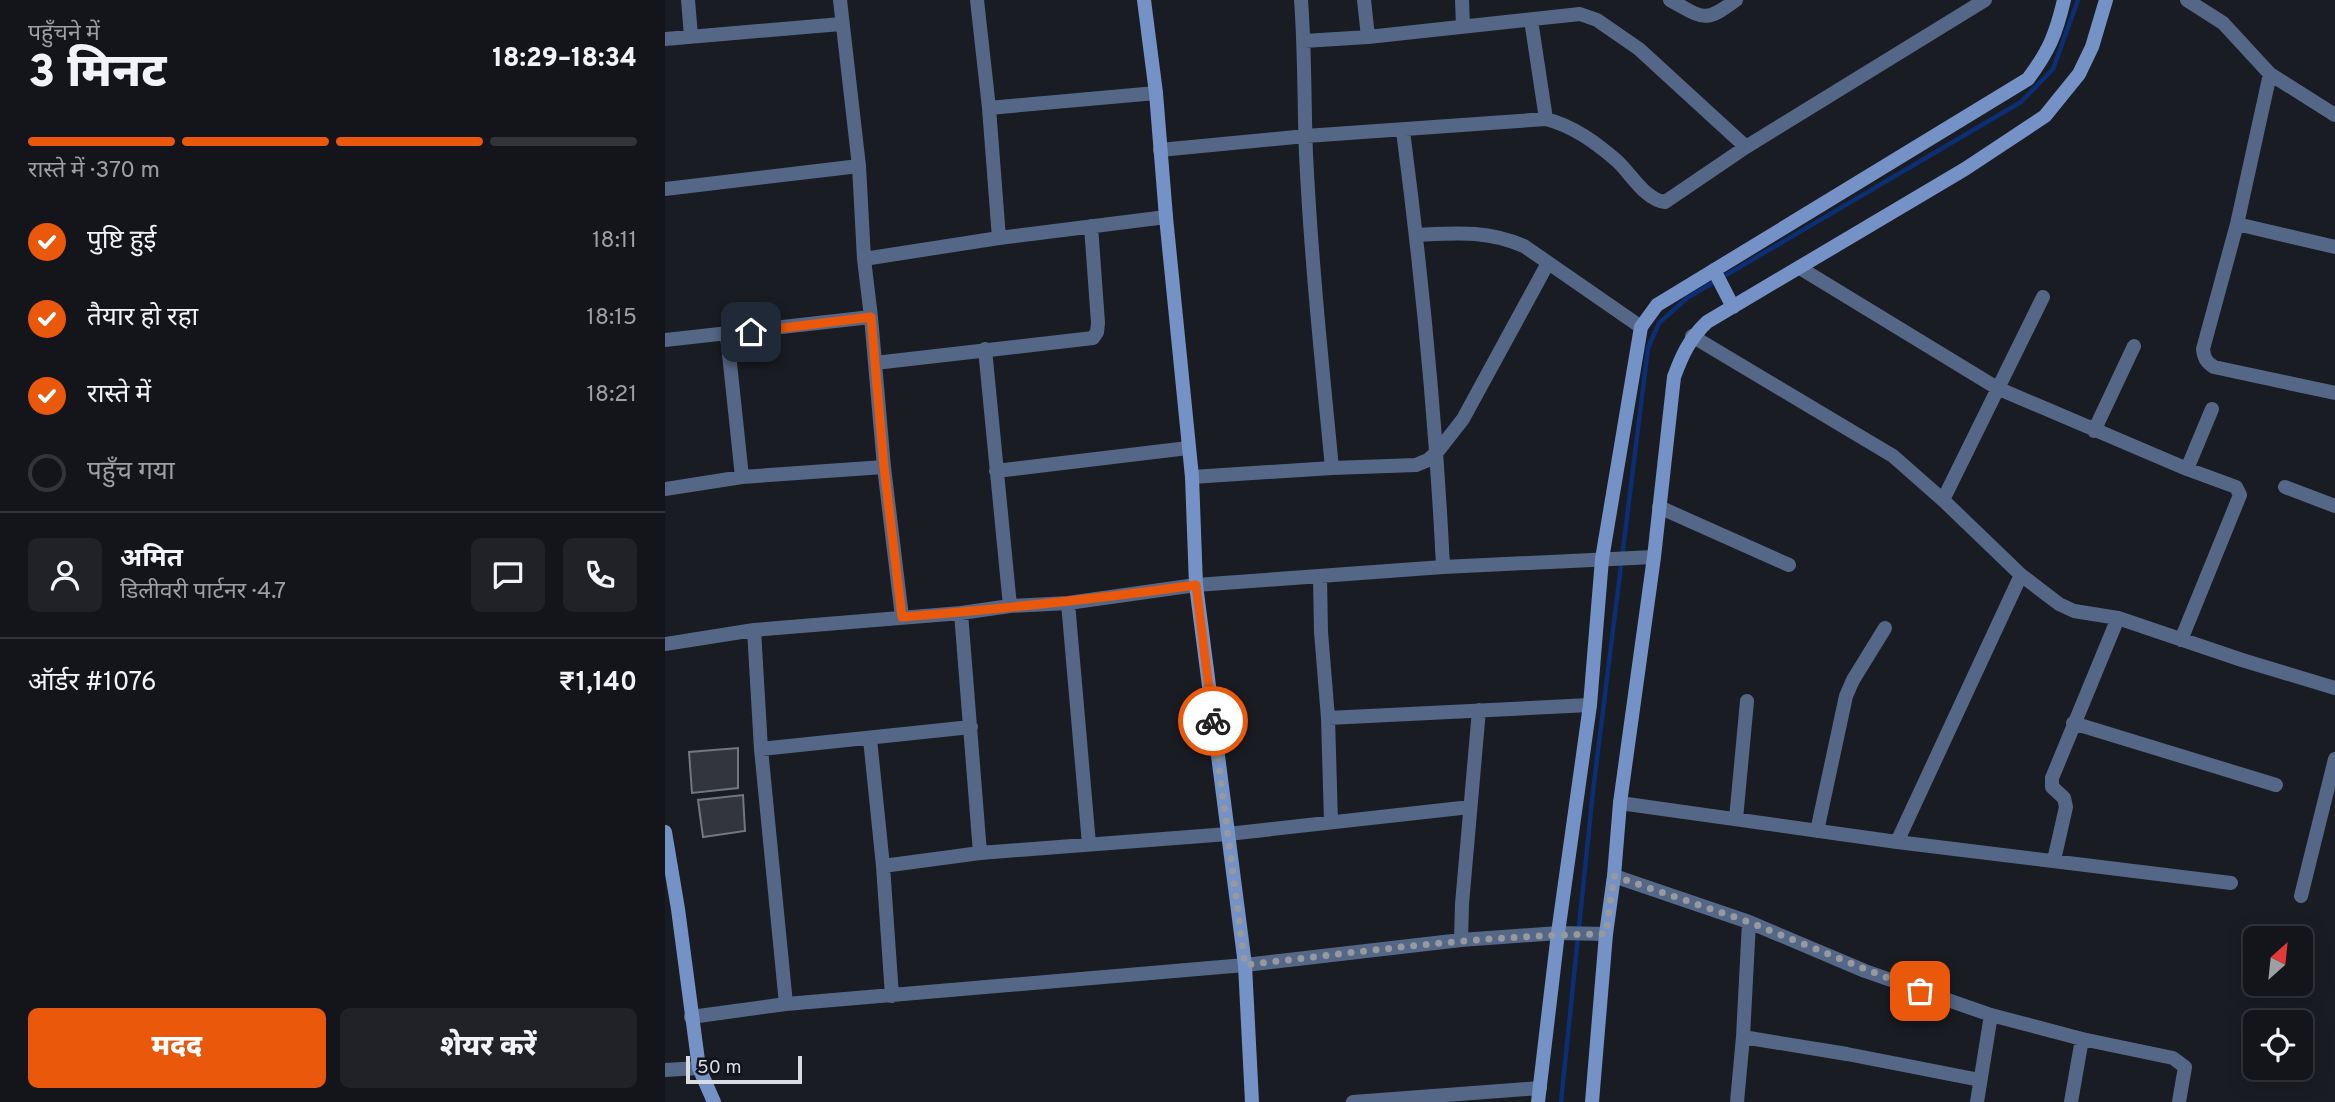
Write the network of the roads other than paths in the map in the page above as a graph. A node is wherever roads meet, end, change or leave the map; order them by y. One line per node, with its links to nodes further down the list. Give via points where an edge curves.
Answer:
1 (688, 0): 18 (street)
2 (840, 0): 16 (street)
3 (977, 0): 24 (street)
4 (1144, 0): 23 (main road)
5 (1301, 0): 21 (street)
6 (1364, 0): 19 (street)
7 (1462, 0): 17 (street)
8 (1670, 0): 9 (street, via 1709,17)
9 (1736, 0)
10 (1985, 0): 29 (street)
11 (2064, 0): 42 (main road, via 2055,36 2028,79)
12 (2105, 0): 41 (main road, via 2079,74 2045,116)
13 (2187, 0): 22 (street, via 2223,23)
14 (1564, 7): 15 (street); 29 (street, via 1608,27 1639,50)
15 (1531, 20): 17 (street); 26 (street)
16 (841, 24): 18 (street); 31 (street)
17 (1464, 26): 19 (street)
18 (691, 36): 20 (street)
19 (1368, 37): 21 (street)
20 (665, 39)
21 (1304, 41): 28 (street)
22 (2270, 74): 25 (street); 34 (street)
23 (1156, 93): 24 (street); 30 (main road)
24 (989, 108): 37 (street)
25 (2335, 115)
26 (1546, 119): 27 (street); 29 (street, via 1565,124 1588,139 1660,202 1673,198)
27 (1403, 131): 28 (street); 36 (street)
28 (1306, 136): 30 (street); 60 (street)
29 (1746, 147)
30 (1160, 150): 33 (main road)
31 (859, 166): 32 (street); 39 (street)
32 (665, 190)
33 (1166, 217): 35 (street); 57 (main road)
34 (2237, 224): 38 (street); 54 (street, via 2203,349 2208,363)
35 (1091, 226): 37 (street); 51 (street, via 1098,323 1093,338)
36 (1416, 235): 40 (street, via 1474,232 1495,236 1524,246); 58 (street)
37 (999, 238): 39 (street)
38 (2335, 247)
39 (864, 258): 45 (street)
40 (1549, 263): 46 (street); 58 (street, via 1463,419)
41 (1800, 268): 44 (main road); 53 (street)
42 (1716, 273): 44 (main road); 46 (main road, via 1657,305)
43 (2043, 297): 53 (street)
44 (1730, 302): 48 (main road)
45 (871, 317): 47 (street); 52 (street)
46 (1641, 327): 71 (main road)
47 (727, 334): 49 (street); 63 (street)
48 (1692, 336): 67 (street, via 1892,456); 69 (main road, via 1674,377)
49 (665, 340)
50 (2134, 346): 56 (street)
51 (985, 349): 52 (street); 62 (street)
52 (875, 363): 59 (street)
53 (1997, 388): 56 (street); 67 (street)
54 (2335, 393)
55 (2212, 409): 61 (street)
56 (2094, 431): 61 (street)
57 (1188, 448): 62 (street); 64 (main road)
58 (1437, 451): 60 (street, via 1416,465); 73 (street)
59 (884, 467): 63 (street); 80 (street)
60 (1332, 468): 64 (street)
61 (2187, 469): 84 (street, via 2236,488 2240,495)
62 (996, 471): 78 (street)
63 (742, 477): 66 (street)
64 (1192, 477): 76 (main road)
65 (2285, 487): 68 (street)
66 (665, 489)
67 (1943, 500): 74 (street)
68 (2335, 506)
69 (1659, 507): 70 (main road); 72 (street)
70 (1648, 558): 71 (street); 97 (main road)
71 (1602, 559): 73 (street); 88 (main road)
72 (1789, 565)
73 (1443, 567): 75 (street)
74 (2021, 575): 81 (street, via 2067,608); 104 (street)
75 (1320, 577): 76 (street); 90 (street)
76 (1196, 585): 77 (street); 103 (main road)
77 (1068, 603): 78 (street); 105 (street)
78 (1010, 606): 79 (street)
79 (961, 612): 80 (street); 92 (street)
80 (902, 617): 83 (street)
81 (2118, 618): 84 (street); 91 (street)
82 (1885, 628): 101 (street, via 1846,696)
83 (754, 630): 85 (street); 94 (street)
84 (2181, 640): 86 (street)
85 (665, 644)
86 (2335, 688)
87 (1747, 701): 99 (street)
88 (1590, 705): 89 (street); 114 (main road)
89 (1479, 710): 90 (street); 98 (street)
90 (1328, 718): 100 (street)
91 (2073, 723): 96 (street); 107 (street, via 2052,778 2052,788 2064,798 2066,807)
92 (971, 727): 93 (street); 106 (street)
93 (870, 739): 94 (street); 108 (street)
94 (761, 749): 119 (street)
95 (2335, 760): 112 (street)
96 (2276, 785)
97 (1620, 803): 99 (street); 110 (main road)
98 (1470, 807): 100 (street); 116 (street)
99 (1736, 820): 101 (street)
100 (1331, 822): 103 (street)
101 (1817, 831): 104 (street)
102 (665, 832): 109 (main road)
103 (1228, 834): 105 (street); 117 (main road)
104 (1897, 842): 107 (street)
105 (1089, 844): 106 (street)
106 (980, 853): 108 (street)
107 (2054, 860): 111 (street)
108 (883, 866): 118 (street)
109 (669, 872): 121 (main road)
110 (1614, 876): 113 (street); 115 (main road)
111 (2231, 883)
112 (2301, 896)
113 (1749, 922): 120 (street, via 1876,975); 122 (street)
114 (1563, 933): 115 (street); 116 (street); 127 (main road)
115 (1599, 934): 131 (main road)
116 (1461, 940): 117 (street)
117 (1245, 965): 118 (street); 129 (main road)
118 (892, 996): 119 (street)
119 (786, 1004): 121 (street)
120 (1991, 1014): 123 (street); 126 (street)
121 (691, 1017): 124 (main road)
122 (1743, 1037): 126 (street); 132 (street)
123 (2082, 1039): 134 (street); 135 (street, via 2181,1062 2185,1075)
124 (699, 1068): 125 (street); 128 (main road)
125 (665, 1070)
126 (1980, 1080): 133 (street)
127 (1539, 1095): 130 (street)
128 (714, 1102)
129 (1252, 1102)
130 (1353, 1102)
131 (1593, 1102)
132 (1737, 1102)
133 (1977, 1102)
134 (2071, 1102)
135 (2179, 1102)

